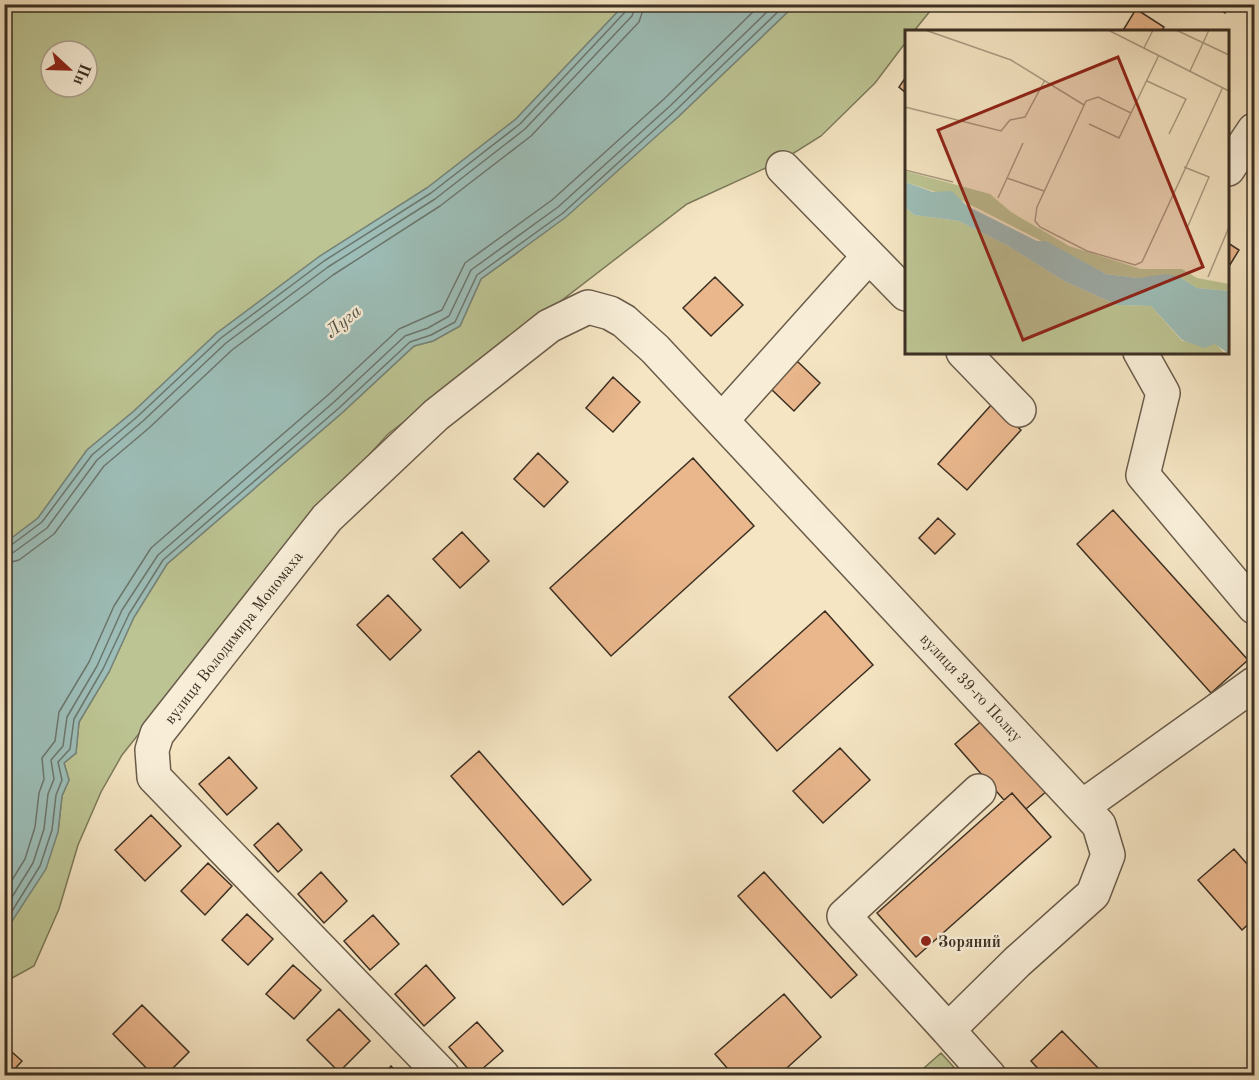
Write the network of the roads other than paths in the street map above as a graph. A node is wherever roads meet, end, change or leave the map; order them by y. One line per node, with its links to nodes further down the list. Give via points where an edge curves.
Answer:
1 (1254, 129): 2 (street)
2 (1229, 166)
3 (783, 168): 4 (street)
4 (869, 256): 5 (street); 10 (street)
5 (905, 293)
6 (610, 313): 10 (street, вулиця 39-го Полку, via 655,349); 16 (street, вулиця Володимира Мономаха, via 588,308 549,326 436,415 327,518 157,734 152,750 154,777)
7 (965, 354): 9 (street)
8 (1141, 354): 11 (street, via 1162,393 1143,475)
9 (1019, 410)
10 (722, 420): 14 (street, вулиця 39-го Полку)
11 (1254, 607)
12 (1254, 684): 14 (street)
13 (979, 790): 15 (street, via 844,916)
14 (1083, 806): 15 (street, вулиця 39-го Полку, via 1099,825 1108,855 1093,894)
15 (948, 1030): 17 (street)
16 (443, 1076)
17 (989, 1076)

